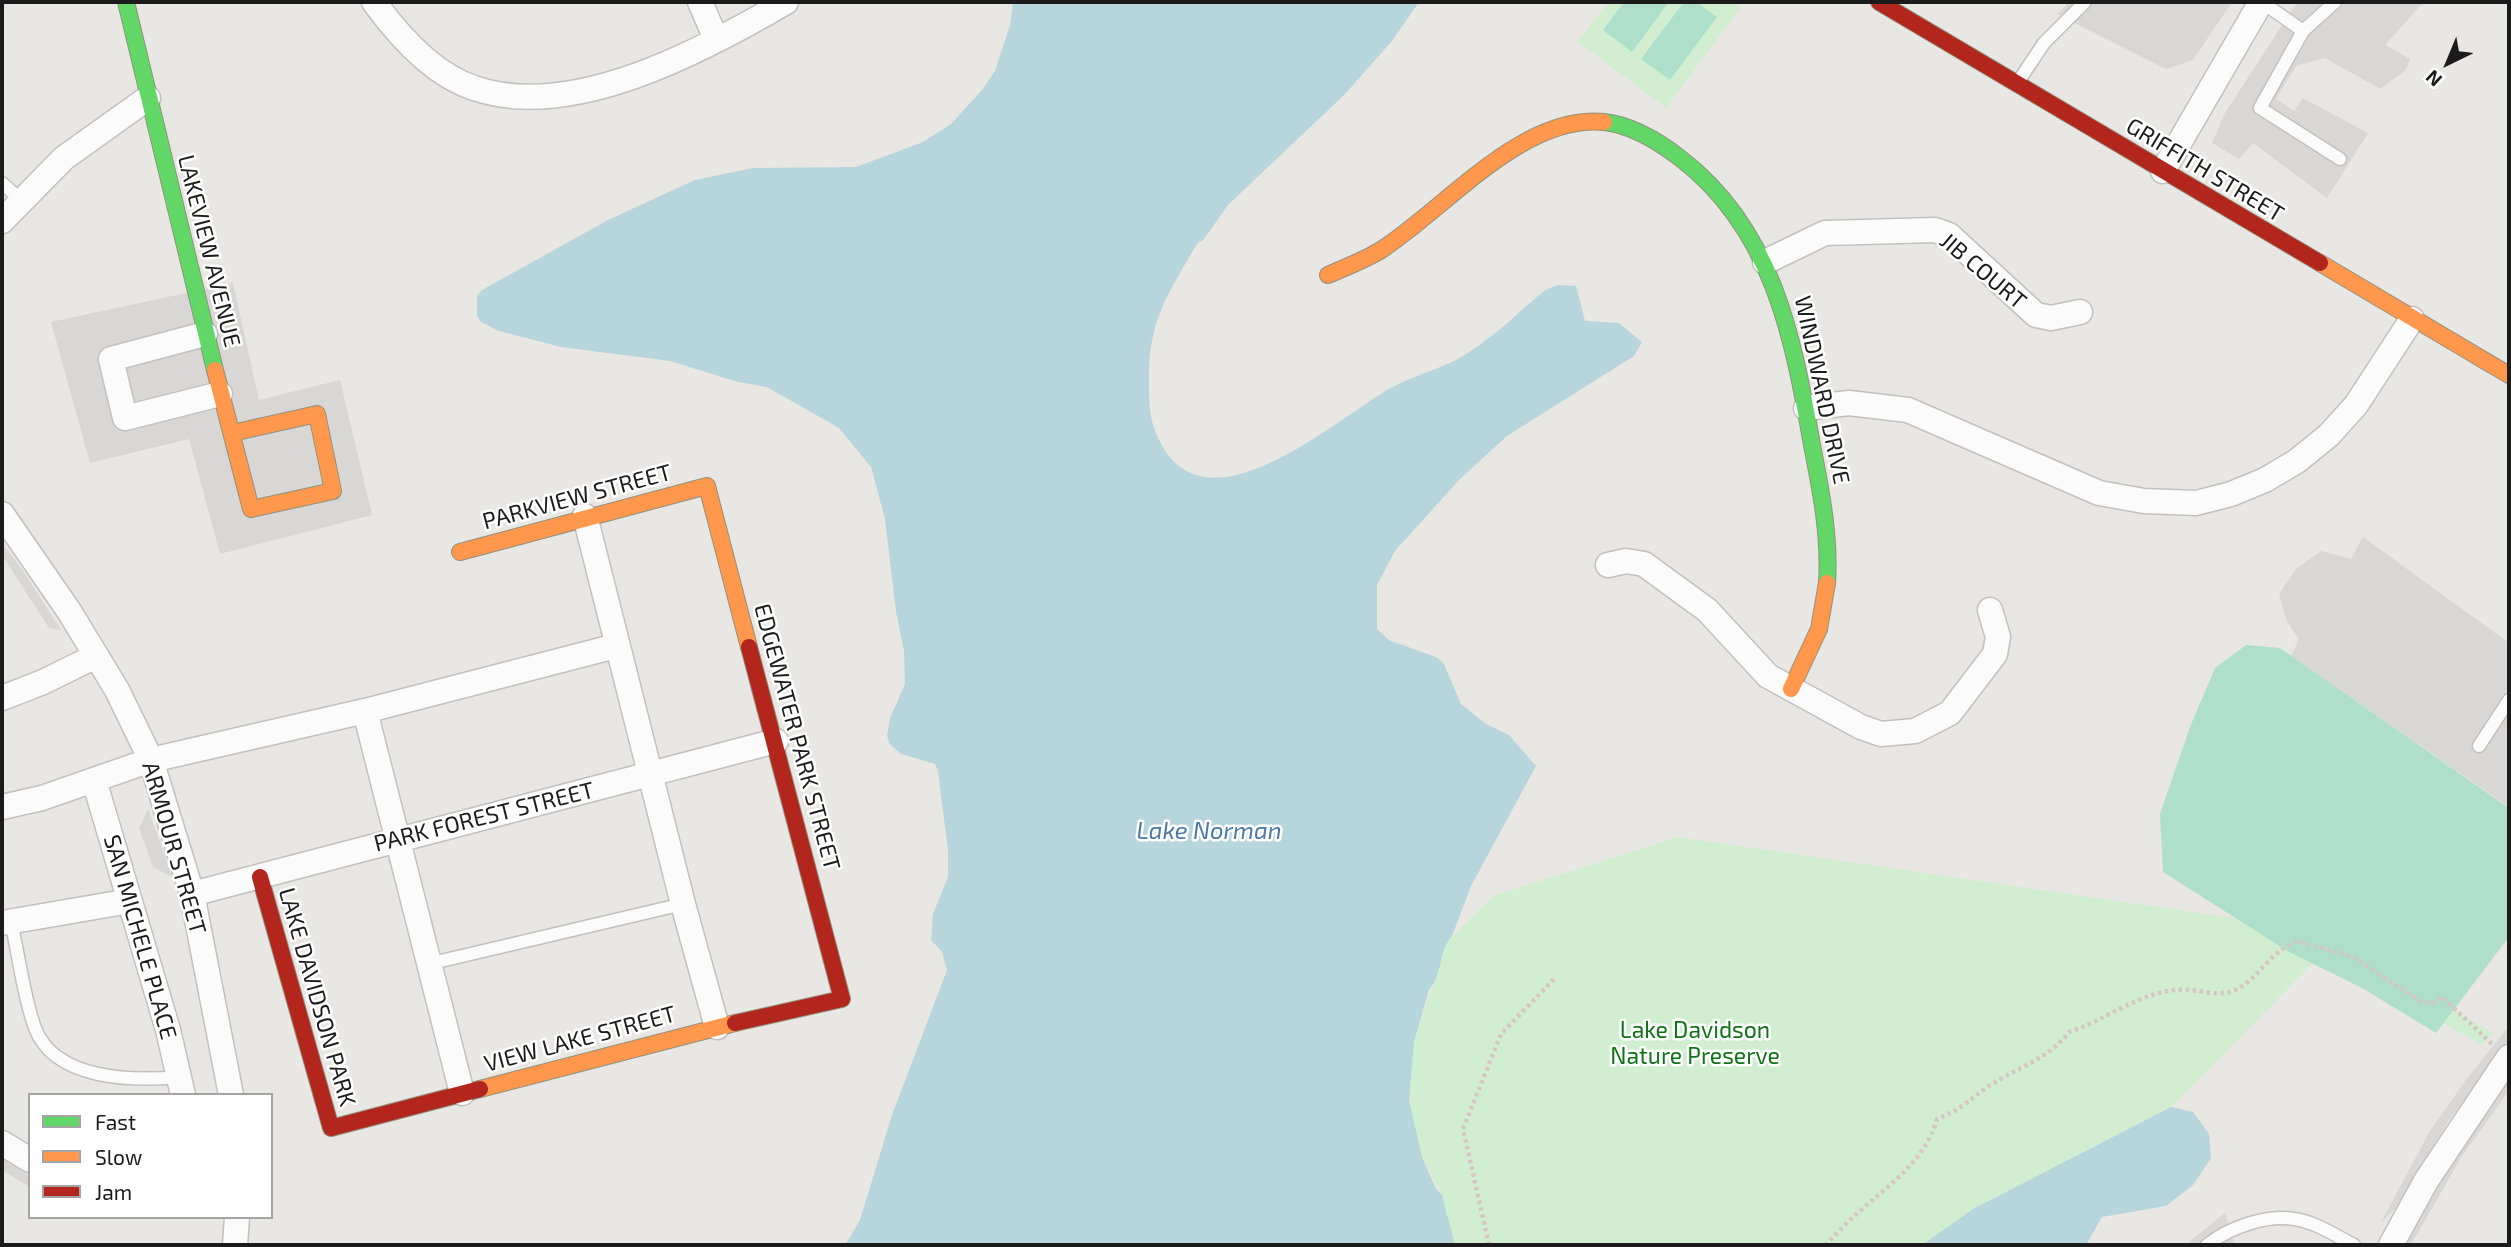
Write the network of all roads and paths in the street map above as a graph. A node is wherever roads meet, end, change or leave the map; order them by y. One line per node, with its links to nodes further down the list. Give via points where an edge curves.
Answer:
1 (126, 2): 12 (street, LAKEVIEW AVENUE)
2 (374, 2): 10 (street, via 413,47 456,79 493,94 526,98 607,84 671,63)
3 (700, 2): 10 (street)
4 (786, 2): 10 (street)
5 (1879, 2): 11 (street, GRIFFITH STREET)
6 (2085, 2): 11 (lane, via 2044,43)
7 (2261, 2): 9 (lane); 14 (street)
8 (2335, 2): 9 (lane)
9 (2303, 31): 13 (lane, via 2260,108)
10 (716, 39)
11 (2017, 84): 14 (street, GRIFFITH STREET)
12 (148, 98): 16 (street, via 64,158); 22 (street, LAKEVIEW AVENUE)
13 (2340, 159)
14 (2163, 172): 21 (street, GRIFFITH STREET)
15 (2, 183): 16 (lane)
16 (22, 201): 17 (street)
17 (2, 221)
18 (1765, 262): 19 (street, WINDWARD DRIVE, via 1716,192 1669,149 1629,126 1586,120 1545,130 1383,249); 20 (street, JIB COURT, via 1825,233 1935,230 1949,235 2036,315); 25 (street, WINDWARD DRIVE, via 1781,299)
19 (1328, 275)
20 (2080, 312)
21 (2412, 319): 23 (street, GRIFFITH STREET); 25 (street, via 2356,405 2329,435 2265,480 2196,503 2099,493 1908,410 1849,403)
22 (205, 334): 24 (street, LAKEVIEW AVENUE); 24 (street, via 111,359 125,418)
23 (2509, 375)
24 (220, 394): 26 (street, LAKEVIEW AVENUE)
25 (1806, 408): 35 (street, WINDWARD DRIVE, via 1829,565 1822,617 1809,657)
26 (232, 433): 26 (street, LAKEVIEW AVENUE, via 251,509 333,491 317,414)
27 (707, 486): 29 (street, PARKVIEW STREET); 39 (street, EDGEWATER PARK STREET)
28 (2, 514): 34 (street, ARMOUR STREET)
29 (585, 516): 30 (street, PARKVIEW STREET); 33 (street)
30 (460, 552)
31 (1608, 565): 35 (street, via 1644,564 1707,610 1756,665)
32 (1990, 610): 35 (street, via 1998,637 1995,654 1950,713 1915,732 1881,734)
33 (616, 646): 38 (street); 42 (street)
34 (96, 656): 37 (street); 41 (street, ARMOUR STREET)
35 (1791, 689)
36 (2508, 696): 40 (lane)
37 (2, 698)
38 (365, 711): 41 (street); 45 (street)
39 (776, 741): 42 (street, PARK FOREST STREET); 53 (street, EDGEWATER PARK STREET)
40 (2479, 746)
41 (151, 760): 43 (street); 47 (street, ARMOUR STREET)
42 (649, 775): 45 (street, PARK FOREST STREET); 49 (street)
43 (94, 780): 44 (street); 48 (street, SAN MICHELE PLACE)
44 (2, 807)
45 (396, 839): 46 (street, PARK FOREST STREET); 51 (street)
46 (260, 877): 47 (street, PARK FOREST STREET); 59 (street, LAKE DAVIDSON PARK)
47 (192, 894): 57 (street, ARMOUR STREET)
48 (130, 901): 50 (street); 56 (street, SAN MICHELE PLACE)
49 (682, 904): 51 (lane); 54 (street)
50 (6, 923): 56 (lane, via 36,1030 57,1054 103,1077)
51 (428, 964): 58 (street)
52 (1555, 978): 64 (path, via 1501,1034 1463,1129)
53 (842, 999): 54 (street, VIEW LAKE STREET)
54 (717, 1027): 58 (street, VIEW LAKE STREET)
55 (2509, 1058): 65 (path, via 2442,997 2432,1003 2420,1001 2353,957 2296,941 2231,992 2177,989 2160,993 2069,1032 2060,1045 2030,1065 1994,1083 1958,1111 1937,1119 1932,1136 1911,1168); 68 (street, via 2426,1181)
56 (181, 1086)
57 (231, 1093)
58 (462, 1093): 59 (street, VIEW LAKE STREET)
59 (331, 1128)
60 (2, 1143): 61 (street)
61 (28, 1159)
62 (237, 1219): 63 (street)
63 (234, 1245)
64 (1489, 1245)
65 (1825, 1245)
66 (2207, 1245): 67 (lane, via 2241,1227 2294,1218)
67 (2354, 1245)
68 (2391, 1245)

